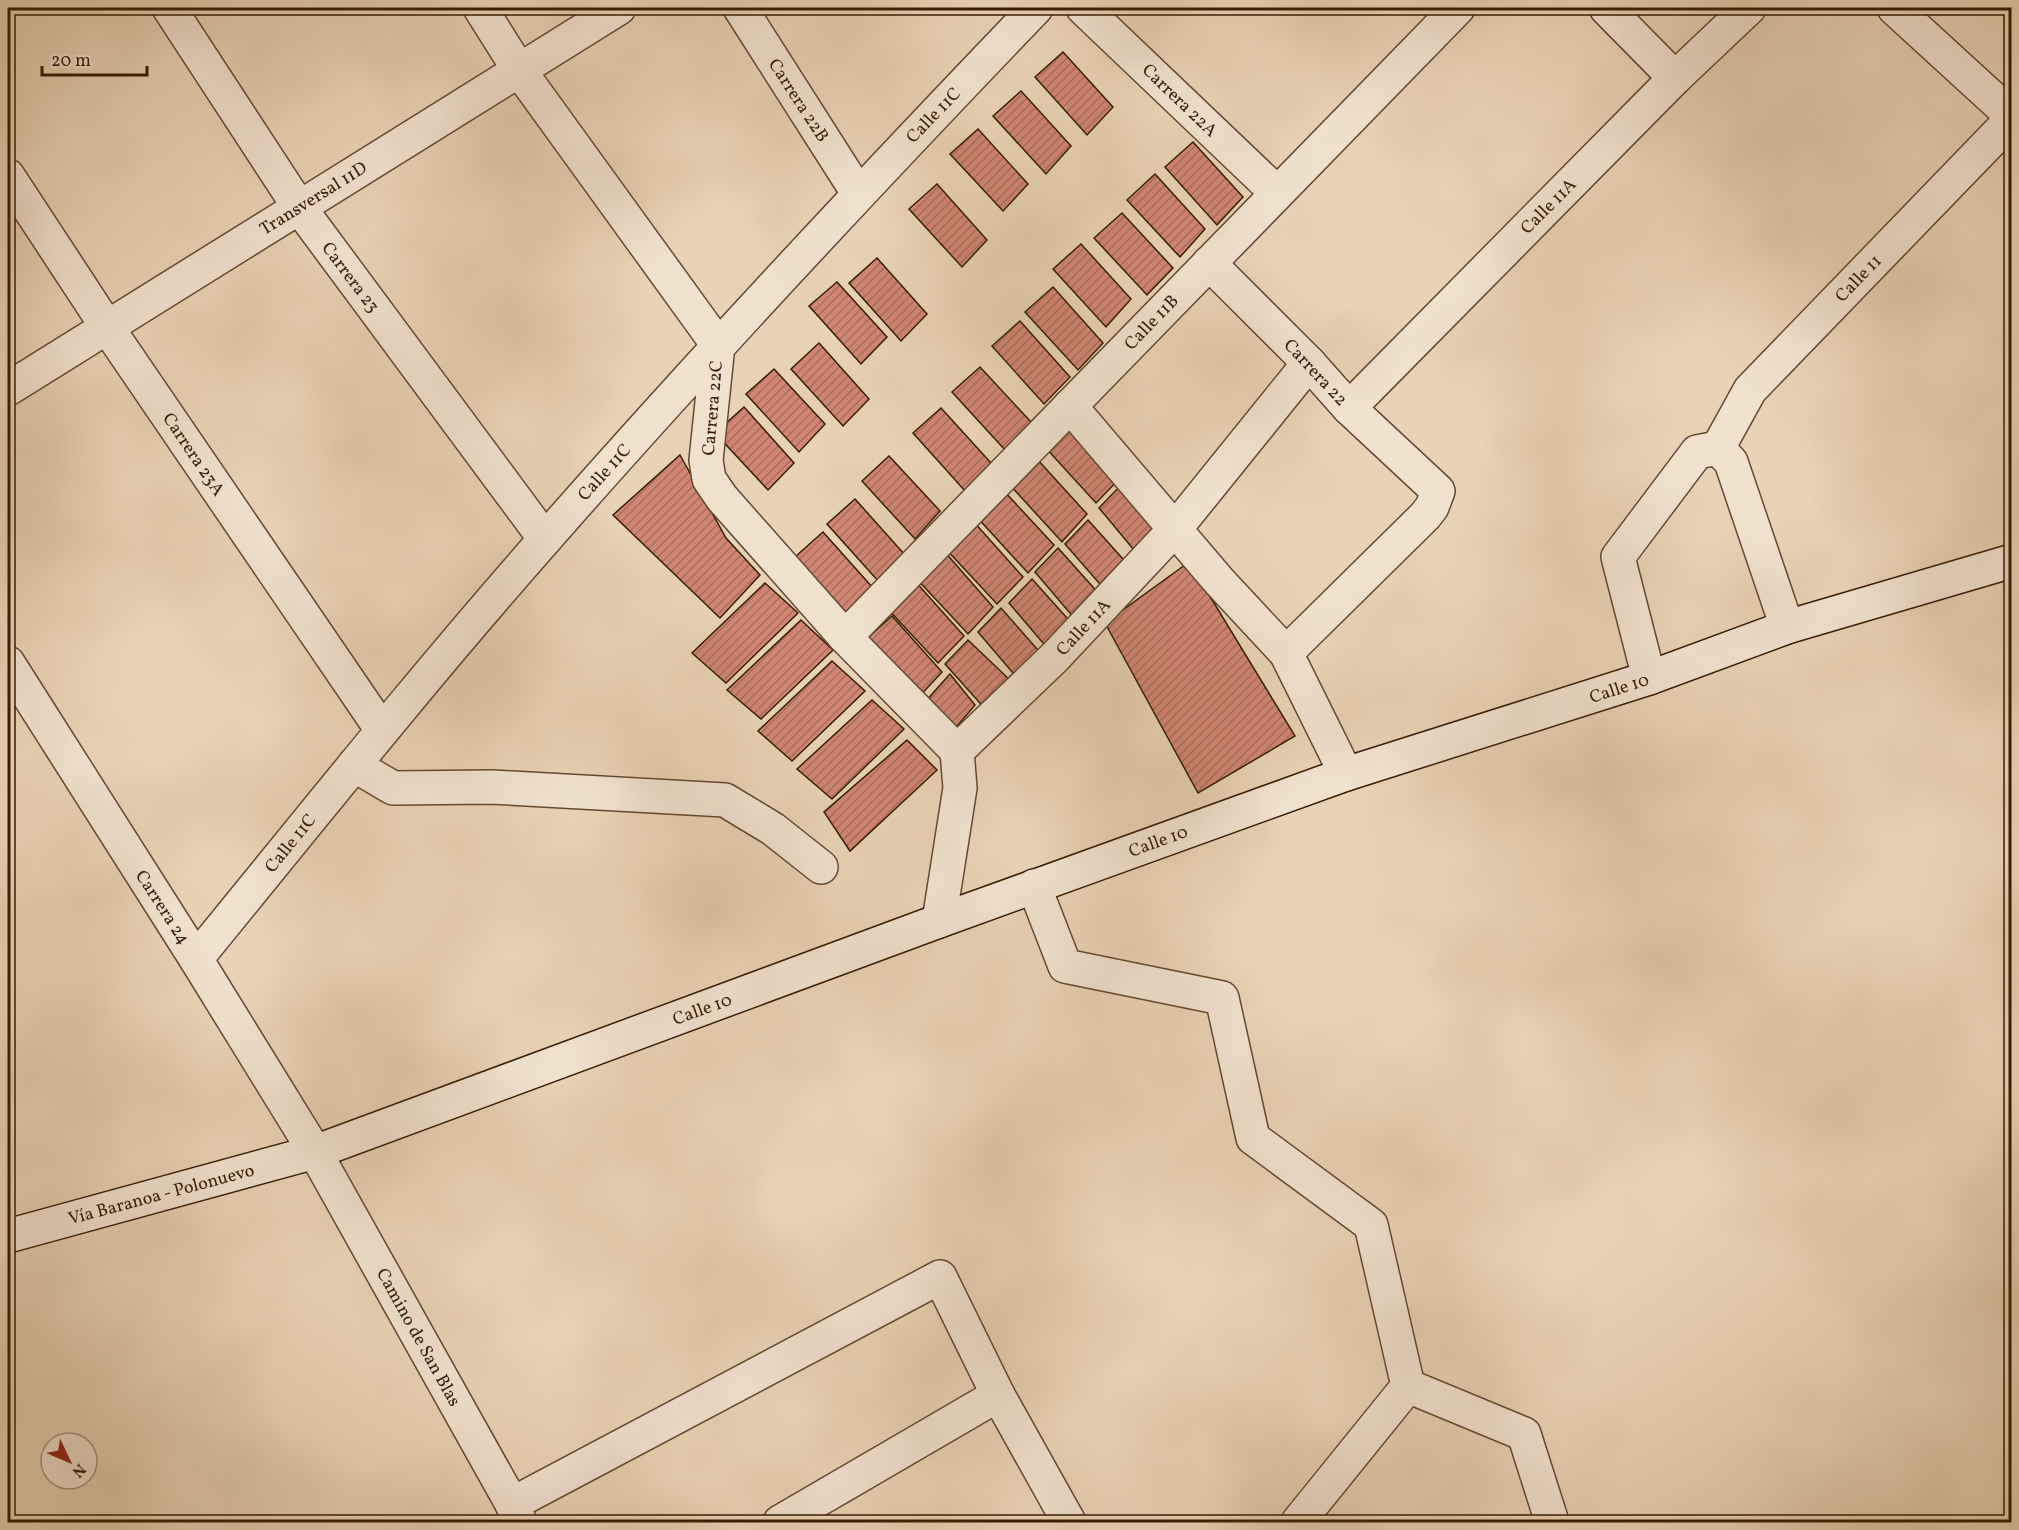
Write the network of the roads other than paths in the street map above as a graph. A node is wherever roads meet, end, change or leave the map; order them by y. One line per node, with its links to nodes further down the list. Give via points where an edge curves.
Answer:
1 (169, 8): 17 (street, Carrera 23)
2 (480, 8): 11 (street, Carrera 22C)
3 (619, 8): 11 (street, Transversal 11D)
4 (740, 8): 15 (street, Carrera 22B)
5 (1036, 8): 15 (street, Calle 11C)
6 (1083, 8): 16 (street, Carrera 22A)
7 (1458, 8): 16 (street, Calle 11B)
8 (1606, 8): 12 (street)
9 (1749, 8): 12 (street, Calle 11A)
10 (1894, 8): 13 (street)
11 (519, 70): 17 (street, Transversal 11D); 20 (street, Carrera 22C)
12 (1675, 78): 24 (street, Calle 11A)
13 (2012, 118): 25 (street, Calle 11, via 1750,390)
14 (8, 177): 19 (street, Carrera 23A)
15 (858, 192): 20 (street, Calle 11C)
16 (1277, 193): 18 (street, Calle 11B)
17 (299, 207): 19 (street, Transversal 11D); 27 (street, Carrera 23)
18 (1209, 263): 21 (street, Carrera 22); 23 (street, Calle 11B)
19 (107, 327): 22 (street, Transversal 11D); 34 (street, Carrera 23A)
20 (718, 345): 27 (street, Calle 11C); 30 (street, Carrera 22C, via 706,460 709,479)
21 (1309, 363): 24 (street, Carrera 22); 26 (street, Calle 11A)
22 (8, 389)
23 (1070, 406): 26 (street); 30 (street, Calle 11B)
24 (1349, 408): 31 (street, Carrera 22, via 1438,491 1425,516)
25 (1718, 448): 29 (street, via 1731,462); 33 (street, via 1697,452 1618,557)
26 (1175, 529): 31 (street); 35 (street, Calle 11A, via 1055,657)
27 (545, 539): 34 (street, Calle 11C)
28 (2012, 561): 29 (street, Calle 10)
29 (1787, 627): 33 (street, Calle 10)
30 (845, 636): 35 (street, Carrera 22C)
31 (1286, 653): 37 (street)
32 (8, 663): 41 (street, Carrera 24)
33 (1649, 678): 37 (street, Calle 10)
34 (382, 730): 36 (street, Calle 11C)
35 (957, 751): 40 (street, via 960,788)
36 (354, 765): 38 (street, via 393,788 492,787 725,800 773,829); 41 (street, Calle 11C)
37 (1346, 774): 39 (street, Calle 10)
38 (821, 867)
39 (1034, 886): 40 (street, Calle 10); 44 (street, via 1065,966 1222,998 1253,1138 1371,1225)
40 (939, 921): 42 (street, Calle 10)
41 (196, 959): 42 (street, Carrera 24)
42 (315, 1152): 43 (street, Vía Baranoa - Polonuevo); 46 (street, Camino de San Blas)
43 (8, 1236)
44 (1408, 1386): 49 (street); 50 (street, via 1524,1434)
45 (998, 1395): 46 (street, via 940,1277); 47 (street); 48 (street)
46 (516, 1513)
47 (780, 1522)
48 (1069, 1522)
49 (1298, 1522)
50 (1552, 1522)

